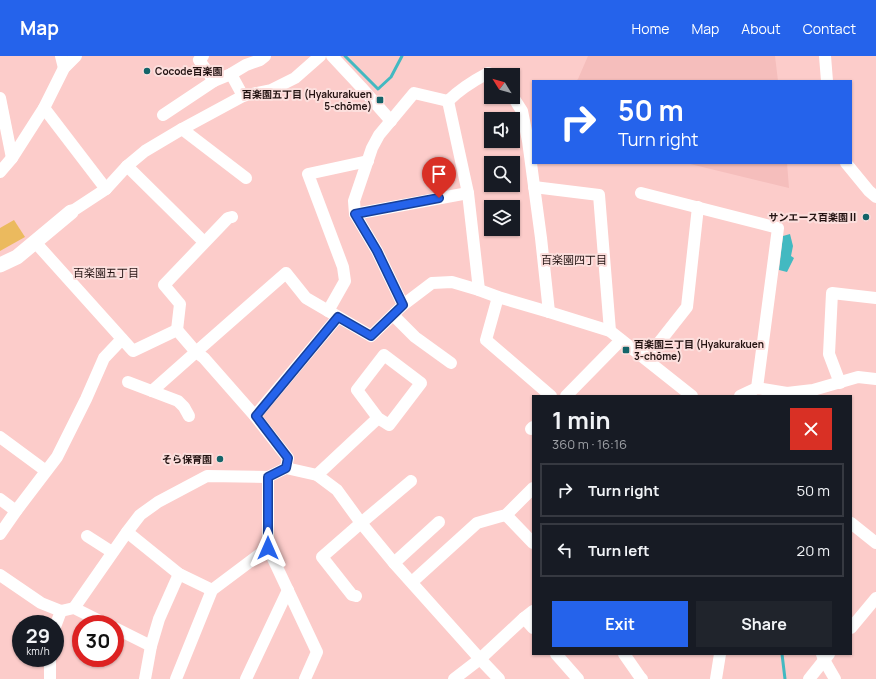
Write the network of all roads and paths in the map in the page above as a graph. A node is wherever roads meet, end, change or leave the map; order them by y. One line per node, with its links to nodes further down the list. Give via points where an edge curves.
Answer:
1 (76, 56): 7 (street)
2 (204, 56): 11 (street, via 199,60)
3 (265, 56): 8 (street)
4 (320, 56): 12 (street, via 295,78 271,90)
5 (332, 56): 18 (street)
6 (825, 56): 10 (street)
7 (63, 62): 16 (street)
8 (231, 74): 11 (street); 12 (street)
9 (484, 75): 14 (street, via 458,91)
10 (827, 80)
11 (214, 81): 17 (street)
12 (243, 96): 19 (street)
13 (0, 98): 20 (street)
14 (448, 101): 18 (street, via 414,93); 28 (street)
15 (518, 104): 26 (street, via 522,111)
16 (44, 108): 20 (street); 27 (street)
17 (163, 115)
18 (391, 121): 21 (street, via 379,135)
19 (182, 130): 23 (street, via 145,151); 25 (street)
20 (12, 158): 24 (street)
21 (368, 161): 33 (street, via 354,201); 43 (street, via 308,174 343,267 345,281)
22 (847, 164): 30 (street)
23 (127, 166): 27 (street); 36 (street)
24 (0, 172)
25 (246, 178)
26 (534, 187): 42 (street); 46 (street, via 599,195)
27 (106, 189): 32 (street)
28 (468, 192): 33 (street); 38 (street)
29 (642, 193): 31 (street)
30 (876, 197)
31 (698, 208): 50 (street, via 687,307); 55 (street, via 778,228)
32 (71, 212): 35 (street)
33 (355, 214): 41 (street, via 377,251)
34 (232, 217): 36 (street)
35 (36, 242): 37 (street); 47 (street)
36 (204, 242): 45 (street, via 164,285 180,304)
37 (0, 265)
38 (479, 290): 39 (street); 41 (street, via 452,282 432,283)
39 (498, 297): 42 (street); 57 (street, via 486,340)
40 (876, 298): 54 (street, via 832,294 830,354)
41 (403, 305): 44 (street)
42 (549, 312): 46 (street)
43 (333, 314): 44 (street, via 371,336); 49 (street, via 306,298 286,273); 62 (street)
44 (393, 314): 51 (street, via 415,337)
45 (177, 330): 47 (street, via 133,351); 49 (street)
46 (610, 331): 48 (street)
47 (122, 339): 66 (street, via 104,358 57,457)
48 (621, 340): 50 (street); 58 (street)
49 (196, 352): 56 (street); 62 (street)
50 (646, 359): 59 (street)
51 (451, 363)
52 (876, 379): 54 (street, via 858,378)
53 (128, 382): 56 (street)
54 (840, 382): 55 (street, via 813,390 787,393)
55 (757, 388): 60 (street)
56 (152, 391): 61 (street, via 178,401)
57 (550, 395)
58 (567, 395)
59 (691, 395)
60 (742, 395)
61 (189, 416)
62 (256, 416): 65 (street, via 288,458)
63 (378, 418): 63 (street, via 388,425 421,383 384,355 356,390); 67 (street)
64 (0, 437): 66 (street)
65 (286, 468): 67 (street); 68 (street)
66 (46, 471): 72 (street)
67 (317, 475): 75 (street, via 337,490)
68 (268, 477): 77 (street, via 207,476 158,502 140,515); 82 (street)
69 (411, 481): 75 (street)
70 (532, 489): 73 (street)
71 (0, 499): 72 (street)
72 (16, 511): 78 (street)
73 (506, 515): 80 (street); 87 (street, via 477,523)
74 (439, 522): 84 (street)
75 (361, 523): 84 (street); 90 (street, via 322,557 352,595)
76 (853, 529): 81 (street)
77 (126, 532): 83 (street); 85 (street)
78 (0, 534)
79 (87, 536): 83 (street)
80 (532, 542)
81 (876, 543)
82 (268, 548): 88 (street); 89 (street)
83 (112, 552): 92 (street)
84 (394, 563): 87 (street)
85 (179, 574): 88 (street); 100 (street)
86 (0, 575): 93 (street, via 41,602)
87 (412, 582): 105 (street)
88 (212, 590): 110 (street)
89 (288, 590): 111 (street); 112 (street, via 317,652)
90 (356, 596)
91 (876, 598): 98 (street)
92 (74, 608): 93 (street); 95 (street)
93 (61, 611): 94 (street)
94 (60, 615)
95 (88, 615)
96 (528, 615): 97 (street); 105 (street)
97 (532, 625)
98 (852, 627)
99 (124, 632): 100 (street)
100 (151, 646): 109 (street)
101 (557, 655): 115 (street)
102 (625, 655): 107 (street)
103 (720, 655): 116 (street)
104 (825, 656): 117 (street); 118 (street)
105 (480, 659): 113 (street); 114 (street)
106 (50, 667): 108 (street)
107 (640, 678)
108 (50, 679)
109 (145, 679)
110 (176, 679)
111 (246, 679)
112 (305, 679)
113 (454, 679)
114 (499, 679)
115 (578, 679)
116 (716, 679)
117 (809, 679)
118 (835, 679)

